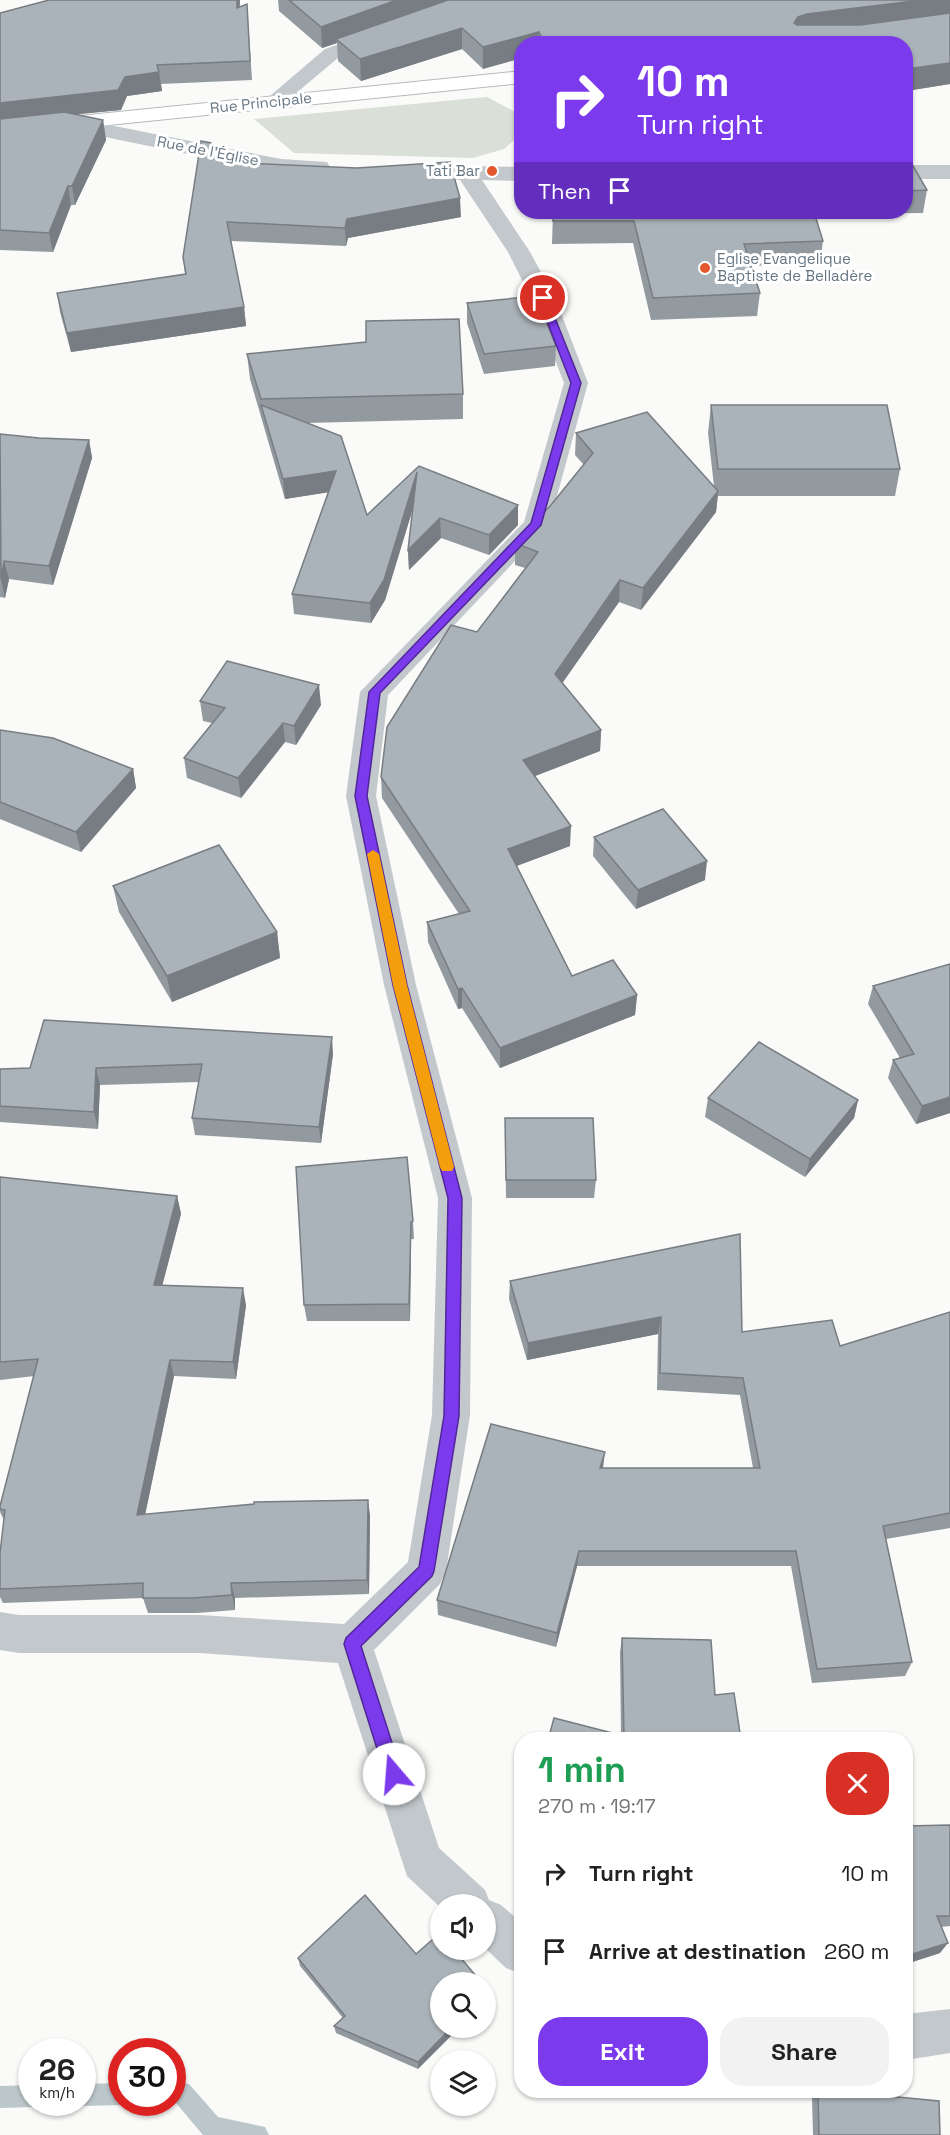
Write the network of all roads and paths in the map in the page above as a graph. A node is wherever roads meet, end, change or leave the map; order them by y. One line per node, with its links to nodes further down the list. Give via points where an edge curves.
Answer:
1 (394, 32): 3 (street, via 332,52)
2 (514, 79): 3 (main road, Rue Principale)
3 (275, 100): 4 (main road, Rue Principale)
4 (74, 124): 5 (main road, Rue Principale); 6 (street, Rue de l'Église, via 281,165)
5 (0, 130)
6 (339, 168)
7 (432, 172): 10 (street)
8 (913, 172): 9 (street)
9 (950, 172)
10 (467, 174): 11 (street); 13 (street, via 519,252 543,298 576,383 536,525 374,692 361,796 400,985 455,1198 452,1416 426,1571)
11 (514, 174)
12 (0, 1631): 13 (street, via 200,1634)
13 (352, 1644): 14 (street, via 422,1861)
14 (458, 1894)
15 (496, 1929): 16 (street)
16 (514, 1945)
17 (950, 2031): 18 (street)
18 (913, 2036)

